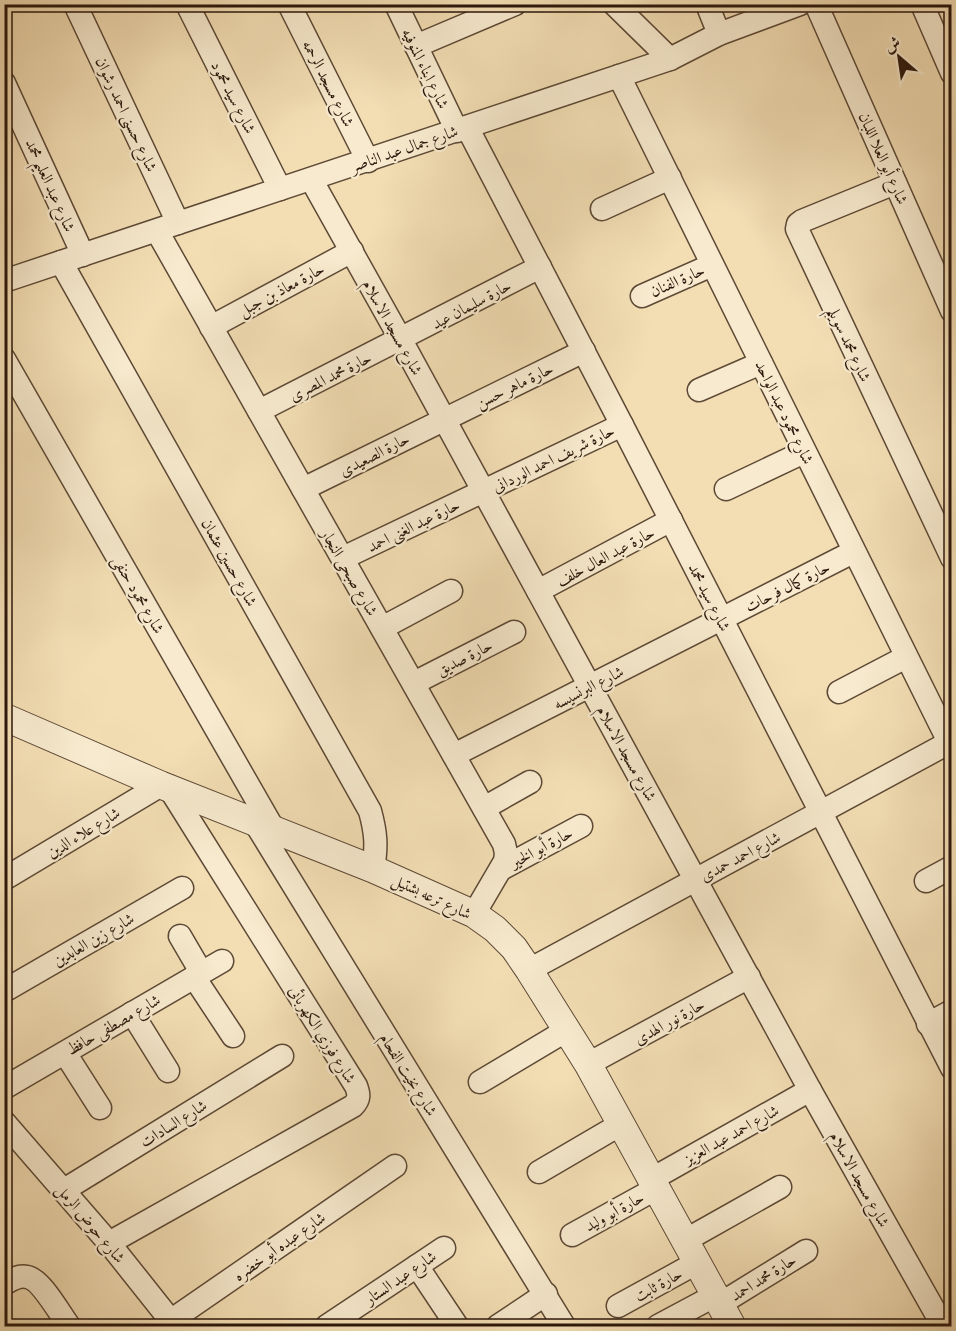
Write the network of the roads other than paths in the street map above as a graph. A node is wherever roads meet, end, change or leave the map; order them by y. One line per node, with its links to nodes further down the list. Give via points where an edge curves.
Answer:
1 (75, 4): 24 (street, شارع حسنى احمد رشوان)
2 (187, 4): 22 (street, شارع سيد محمود)
3 (289, 4): 18 (street, شارع مسجد الرحمه)
4 (396, 4): 12 (street, شارع ابناء المنوفيه)
5 (514, 4): 12 (street)
6 (615, 4): 13 (street)
7 (707, 4): 11 (street)
8 (800, 4): 11 (street, شارع جمال عبد الناصر)
9 (816, 4): 21 (street, شارع أبو العلا اللبان)
10 (922, 4): 14 (street)
11 (719, 34): 13 (street, شارع جمال عبد الناصر)
12 (416, 46): 17 (street, شارع ابناء المنوفيه)
13 (670, 59): 15 (street, شارع جمال عبد الناصر)
14 (951, 73)
15 (619, 76): 17 (street, شارع جمال عبد الناصر); 19 (street, شارع محمود عبد الواحد)
16 (4, 83): 26 (street, شارع عبد العليم محمد)
17 (462, 129): 18 (street, شارع جمال عبد الناصر); 29 (street, شارع سيد محمد)
18 (369, 161): 20 (street, شارع جمال عبد الناصر)
19 (670, 178): 23 (street); 28 (street, شارع محمود عبد الواحد)
20 (311, 179): 22 (street, شارع جمال عبد الناصر); 25 (street, شارع مسجد الاسلام)
21 (895, 183): 32 (street, شارع أبو العلا اللبان); 49 (street, شارع محمد سويلم, via 802,221 797,231)
22 (280, 189): 24 (street, شارع جمال عبد الناصر)
23 (602, 209)
24 (167, 227): 26 (street, شارع جمال عبد الناصر); 33 (street, شارع صبحى النجار)
25 (352, 251): 33 (street, حارة معاذ بن جبل); 34 (street, شارع مسجد الاسلام)
26 (83, 255): 27 (street, شارع جمال عبد الناصر)
27 (61, 262): 30 (street, شارع جمال عبد الناصر); 69 (street, شارع حسين عثمان, via 369,811 375,830)
28 (712, 265): 31 (street, حارة الفنان); 37 (street, شارع محمود عبد الواحد)
29 (540, 267): 34 (street, حارة سليمان عيد); 35 (street, شارع سيد محمد)
30 (4, 281)
31 (642, 296)
32 (951, 311)
33 (211, 327): 39 (street, شارع صبحى النجار)
34 (401, 340): 39 (street, حارة محمد المصرى); 40 (street, شارع مسجد الاسلام)
35 (584, 351): 40 (street, حارة ماهر حسن); 41 (street, شارع سيد محمد)
36 (4, 358): 66 (street, شارع محمود حنفى)
37 (761, 363): 38 (street); 42 (street, شارع محمود عبد الواحد)
38 (699, 390)
39 (259, 411): 43 (street, شارع صبحى النجار)
40 (444, 419): 43 (street, حارة الصعيدى); 45 (street, شارع مسجد الاسلام)
41 (622, 425): 45 (street, حارة شريف احمد الوردانى); 46 (street, شارع سيد محمد)
42 (804, 452): 44 (street); 47 (street, شارع محمود عبد الواحد)
43 (303, 489): 48 (street, شارع صبحى النجار)
44 (726, 489)
45 (484, 491): 48 (street, حارة عبد الغنى احمد); 51 (street, شارع مسجد الاسلام)
46 (671, 520): 51 (street, حارة عبد العال خلف); 52 (street, شارع سيد محمد)
47 (853, 552): 52 (street, حارة كمال فرحات); 55 (street, شارع محمود عبد الواحد)
48 (343, 558): 53 (street, شارع صبحى النجار)
49 (951, 558)
50 (451, 591): 53 (street)
51 (538, 591): 57 (street, شارع مسجد الاسلام)
52 (722, 619): 57 (street, شارع البرنسيسه); 65 (street, شارع سيد محمد)
53 (382, 628): 56 (street, شارع صبحى النجار)
54 (514, 632): 56 (street, حارة صديق)
55 (906, 657): 58 (street); 60 (street, شارع محمود عبد الواحد)
56 (414, 683): 61 (street, شارع صبحى النجار)
57 (590, 686): 61 (street, شارع البرنسيسه); 72 (street, شارع مسجد الاسلام)
58 (839, 692)
59 (4, 717): 63 (street, شارع ترعه بشتيل)
60 (951, 744): 65 (street, شارع احمد حمدى)
61 (454, 754): 64 (street, شارع صبحى النجار)
62 (530, 782): 64 (street)
63 (164, 786): 66 (street, شارع ترعه بشتيل); 71 (street, شارع علاء الدين); 104 (street, شارع فوزي الكهربائى, via 359,1094 353,1106)
64 (484, 808): 70 (street, شارع صبحى النجار, via 504,844 506,853)
65 (820, 812): 72 (street, شارع احمد حمدى); 84 (street, شارع سيد محمد)
66 (264, 825): 69 (street, شارع ترعه بشتيل); 110 (street, شارع بخيت الفحام)
67 (580, 826): 70 (street, حارة أبو الخير)
68 (951, 867): 73 (street)
69 (373, 869): 75 (street, شارع ترعه بشتيل)
70 (501, 869): 75 (street, شارع صبحى النجار)
71 (4, 879)
72 (696, 880): 78 (street, شارع احمد حمدى); 80 (street, شارع مسجد الاسلام)
73 (926, 880)
74 (182, 888): 81 (street, شارع زين العابدين)
75 (474, 914): 78 (street, شارع ترعه بشتيل, via 514,948)
76 (180, 936): 79 (street)
77 (222, 961): 79 (street, شارع مصطفى حافظ)
78 (529, 970): 85 (street, شارع ترعه بشتيل)
79 (198, 974): 83 (street, شارع مصطفى حافظ); 86 (street)
80 (749, 977): 89 (street, حارة نور الهدى); 94 (street, شارع مسجد الاسلام)
81 (4, 990)
82 (951, 1011): 84 (street)
83 (132, 1013): 87 (street, شارع مصطفى حافظ); 91 (street)
84 (928, 1024): 90 (street, شارع سيد محمد)
85 (567, 1030): 89 (street, شارع ترعه بشتيل); 92 (street)
86 (233, 1036)
87 (65, 1053): 93 (street, شارع مصطفى حافظ); 95 (street)
88 (282, 1056): 102 (street, شارع السادات)
89 (588, 1064): 97 (street, شارع ترعه بشتيل)
90 (951, 1068)
91 (168, 1071)
92 (480, 1082)
93 (4, 1088)
94 (810, 1090): 100 (street, شارع احمد عبد العزيز); 121 (street, شارع مسجد الاسلام)
95 (100, 1108)
96 (4, 1122): 102 (street, شارع حوض الرمل)
97 (621, 1124): 99 (street); 100 (street, شارع ترعه بشتيل)
98 (395, 1166): 114 (street, شارع عبده أبو خضره)
99 (539, 1172)
100 (654, 1183): 103 (street, حارة أبو وليد); 106 (street, شارع ترعه بشتيل)
101 (780, 1186): 106 (street, حارة ثابت)
102 (64, 1190): 104 (street, شارع حوض الرمل)
103 (572, 1235)
104 (109, 1243): 114 (street, شارع حوض الرمل)
105 (444, 1248): 108 (street, شارع عبد الستار)
106 (692, 1251): 111 (street, حارة ثابت); 112 (street, شارع ترعه بشتيل)
107 (806, 1251): 112 (street, حارة محمد احمد)
108 (417, 1266): 116 (street, شارع عبد الستار); 117 (street)
109 (10, 1281): 115 (street, via 24,1276 33,1278)
110 (546, 1294): 118 (street); 119 (street, شارع بخيت الفحام)
111 (618, 1306)
112 (723, 1309): 120 (street, حارة محمد احمد)
113 (951, 1321): 121 (street)
114 (170, 1325)
115 (69, 1326)
116 (327, 1326)
117 (457, 1326)
118 (498, 1326)
119 (564, 1326)
120 (658, 1326)
121 (944, 1326)

